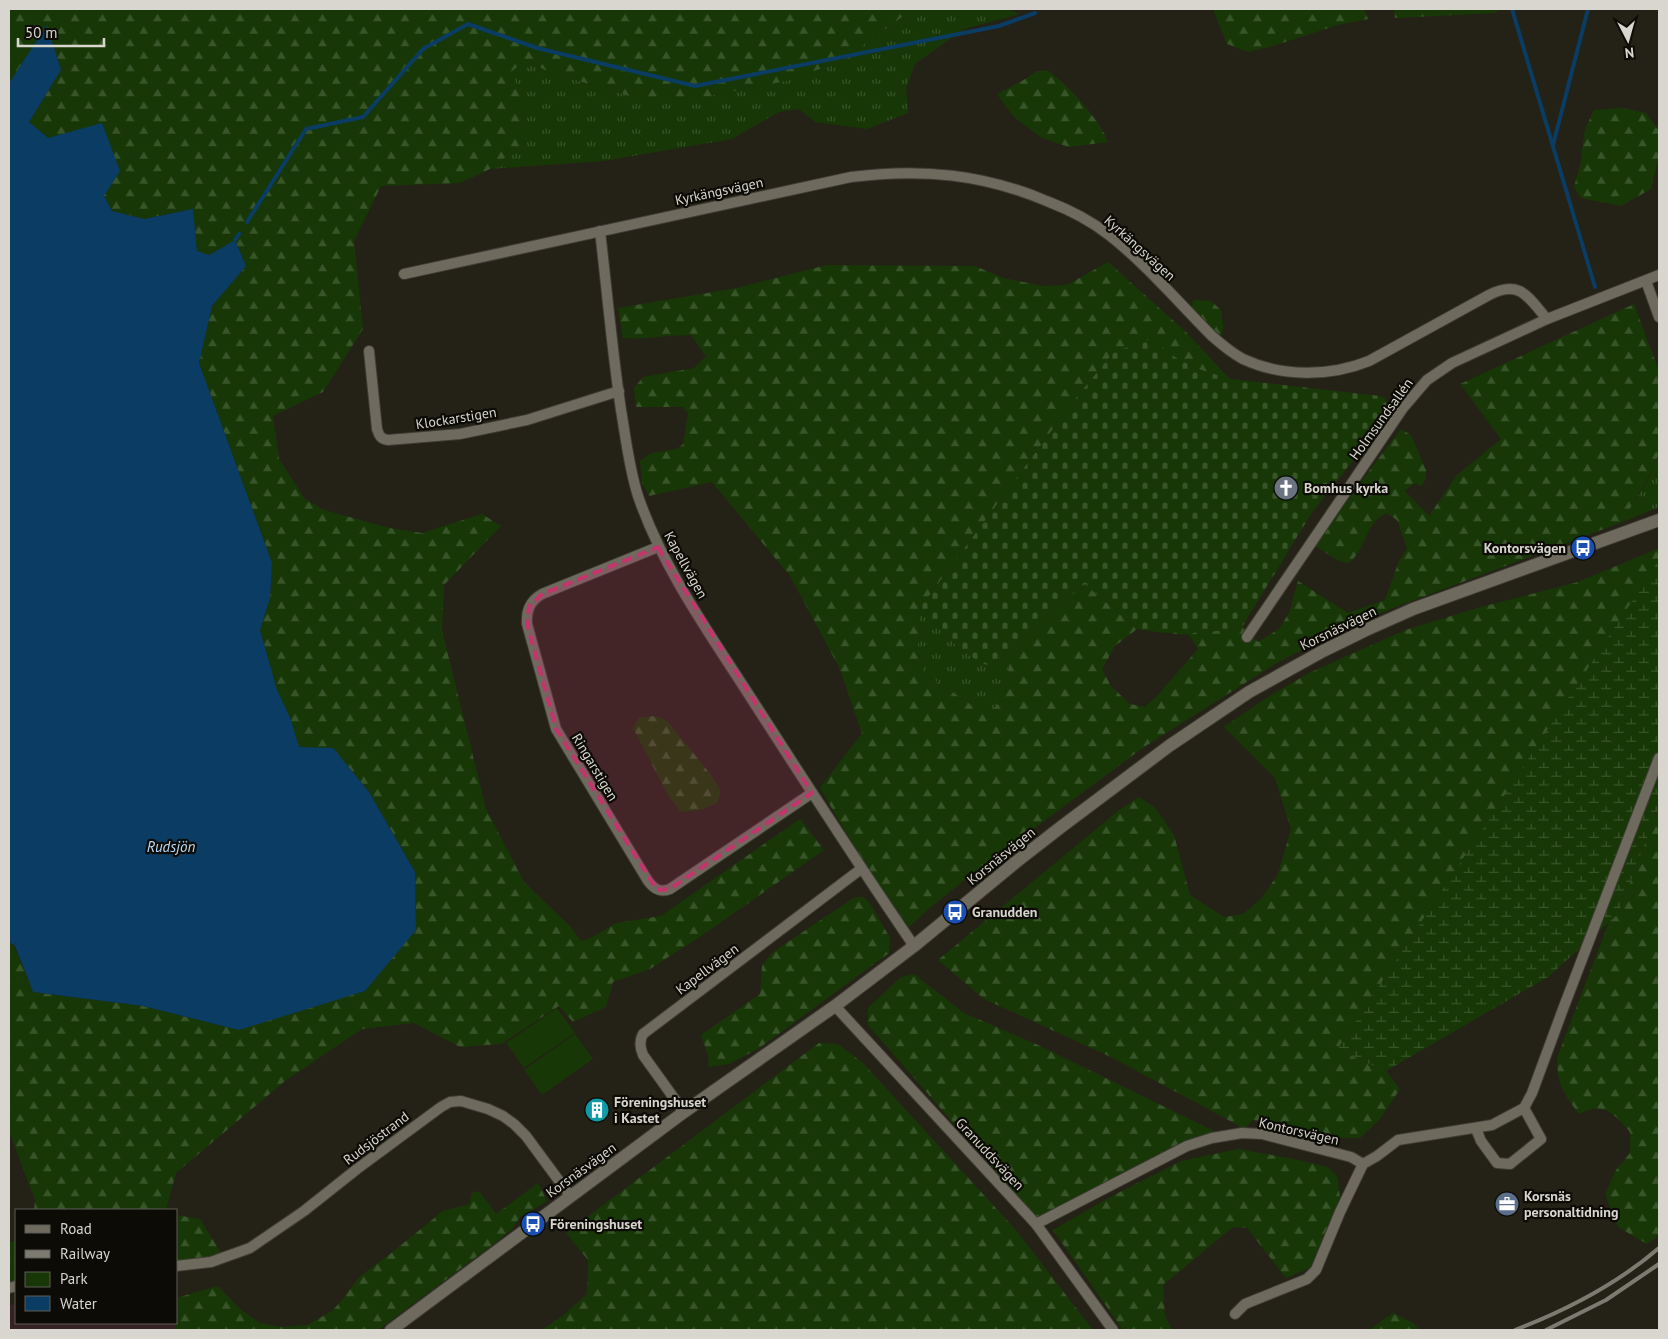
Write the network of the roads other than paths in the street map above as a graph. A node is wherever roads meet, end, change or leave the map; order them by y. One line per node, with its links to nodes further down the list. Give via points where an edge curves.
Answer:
1 (600, 231): 2 (street, Kyrkängsvägen); 6 (street, Kyrkängsvägen, via 851,177 930,173 1002,184 1079,216 1108,234 1134,257 1223,345 1242,358 1272,369 1323,373 1358,366 1506,288 1520,290); 8 (street, Kapellvägen)
2 (404, 274)
3 (1659, 275): 4 (street, Holmsundsallén)
4 (1646, 281): 5 (street); 6 (street, Holmsundsallén)
5 (1659, 317)
6 (1547, 318): 11 (street, Holmsundsallén, via 1452,363 1421,386)
7 (369, 352): 8 (street, Klockarstigen, via 377,429 382,439 388,440 469,432 527,420)
8 (618, 391): 10 (street, Kapellvägen, via 633,478)
9 (1659, 520): 15 (street, Korsnäsvägen, via 1414,609 1323,651 1249,692 1169,746 1016,862)
10 (658, 547): 13 (street, Kapellvägen); 13 (street, Ringarstigen, via 542,594 532,601 527,616 556,729 648,881 657,890 670,889)
11 (1247, 637)
12 (1659, 758): 17 (street)
13 (812, 793): 14 (street, Kapellvägen)
14 (861, 869): 15 (street, Kapellvägen); 18 (street, Kapellvägen, via 643,1034 640,1044 643,1055)
15 (914, 946): 16 (street, Korsnäsvägen)
16 (835, 1006): 18 (street, Korsnäsvägen); 22 (street, Granuddsvägen)
17 (1524, 1108): 19 (street, via 1492,1125); 19 (street, via 1541,1140 1510,1164 1497,1163)
18 (684, 1112): 21 (street, Korsnäsvägen)
19 (1476, 1129): 20 (street, via 1398,1140)
20 (1363, 1164): 22 (street, Kontorsvägen, via 1342,1155 1262,1134 1228,1135 1186,1146); 24 (street, via 1316,1270 1308,1279 1245,1304)
21 (571, 1197): 23 (street, Rudsjöstrand, via 514,1124 488,1109 455,1101 441,1107 250,1248 211,1262); 25 (street, Korsnäsvägen)
22 (1036, 1224): 26 (street, Granuddsvägen)
23 (178, 1266)
24 (1236, 1314)
25 (392, 1330)
26 (1113, 1330)

